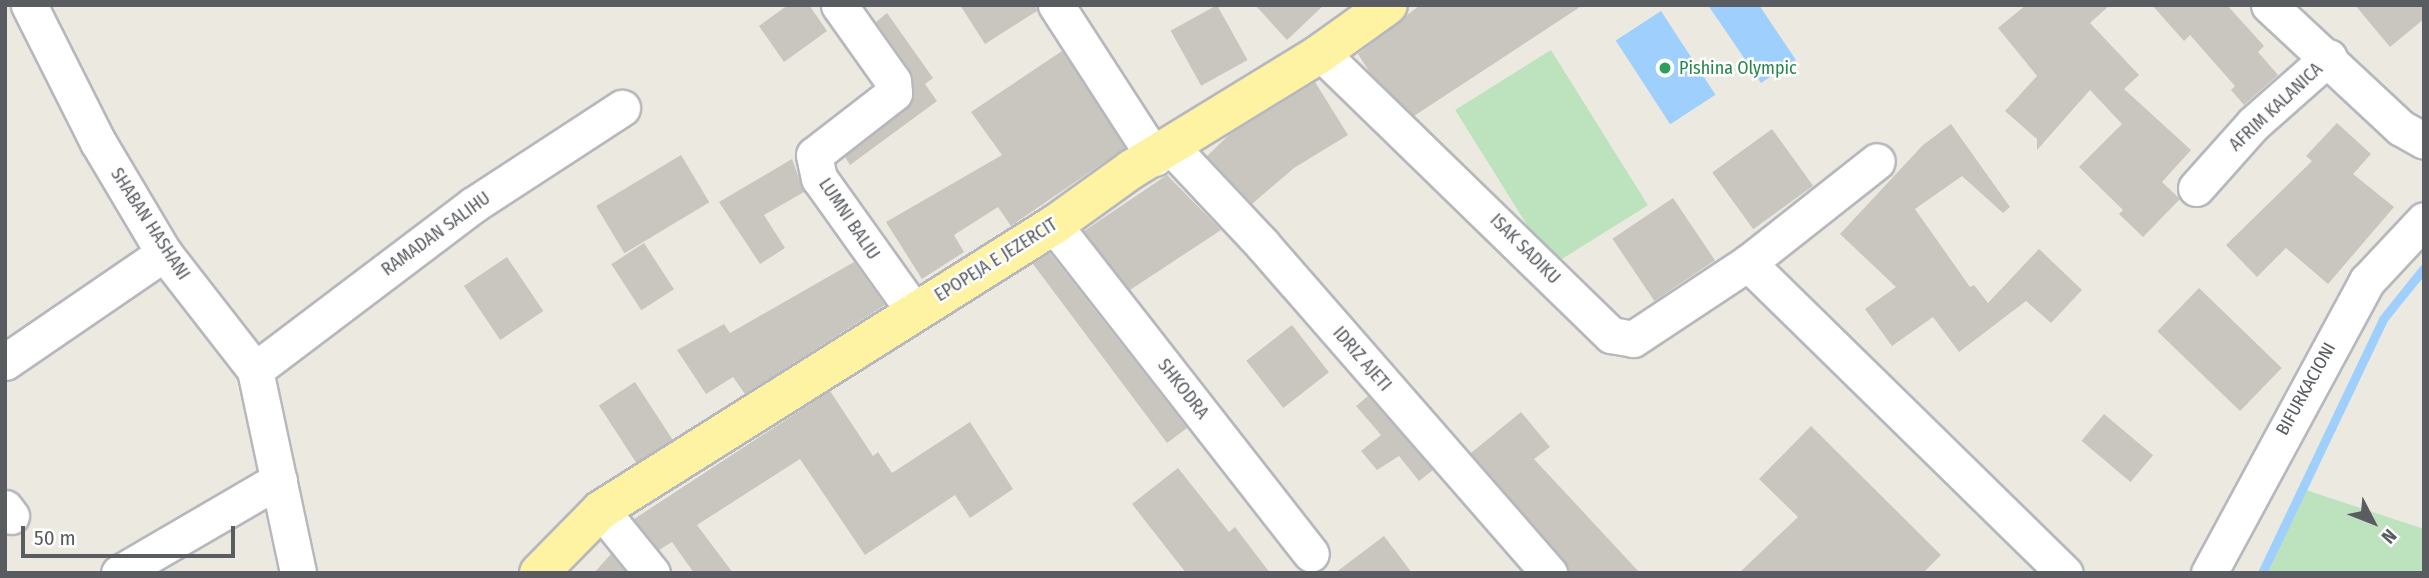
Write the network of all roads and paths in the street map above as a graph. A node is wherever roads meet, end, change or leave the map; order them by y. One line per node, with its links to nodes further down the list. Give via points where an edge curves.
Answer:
1 (29, 5): 15 (street, SHABAN HASHANI, via 98,142)
2 (839, 5): 17 (street, LUMNI BALIU, via 893,81 894,93 814,155 819,178)
3 (1056, 5): 10 (street, IDRIZ AJETI)
4 (2269, 5): 7 (street, AFRIM KALANICA)
5 (1378, 8): 6 (main road, EPOPEJA E JEZERCIT)
6 (1321, 53): 10 (main road, EPOPEJA E JEZERCIT); 16 (street, ISAK SADIKU, via 1611,335 1633,338)
7 (2329, 57): 9 (street, AFRIM KALANICA, via 2401,128); 12 (street, AFRIM KALANICA, via 2253,124)
8 (622, 108): 19 (street, RAMADAN SALIHU, via 472,205)
9 (2424, 141)
10 (1163, 153): 14 (main road, EPOPEJA E JEZERCIT); 27 (street, IDRIZ AJETI, via 1262,244)
11 (1877, 161): 16 (street, ISAK SADIKU)
12 (2196, 188)
13 (2424, 220): 29 (street, BIFURKACIONI, via 2367,281)
14 (1054, 225): 17 (main road, EPOPEJA E JEZERCIT); 22 (street, SHKODRA)
15 (164, 253): 18 (street); 19 (street, SHABAN HASHANI)
16 (1748, 263): 28 (street)
17 (914, 311): 21 (main road, EPOPEJA E JEZERCIT)
18 (5, 362)
19 (255, 370): 20 (street, SHABAN HASHANI)
20 (279, 480): 23 (street, SHABAN HASHANI); 24 (street)
21 (601, 510): 25 (main road, EPOPEJA E JEZERCIT); 26 (street)
22 (1311, 554)
23 (293, 570)
24 (119, 573)
25 (539, 573)
26 (652, 573)
27 (1549, 573)
28 (2066, 573)
29 (2209, 573)

